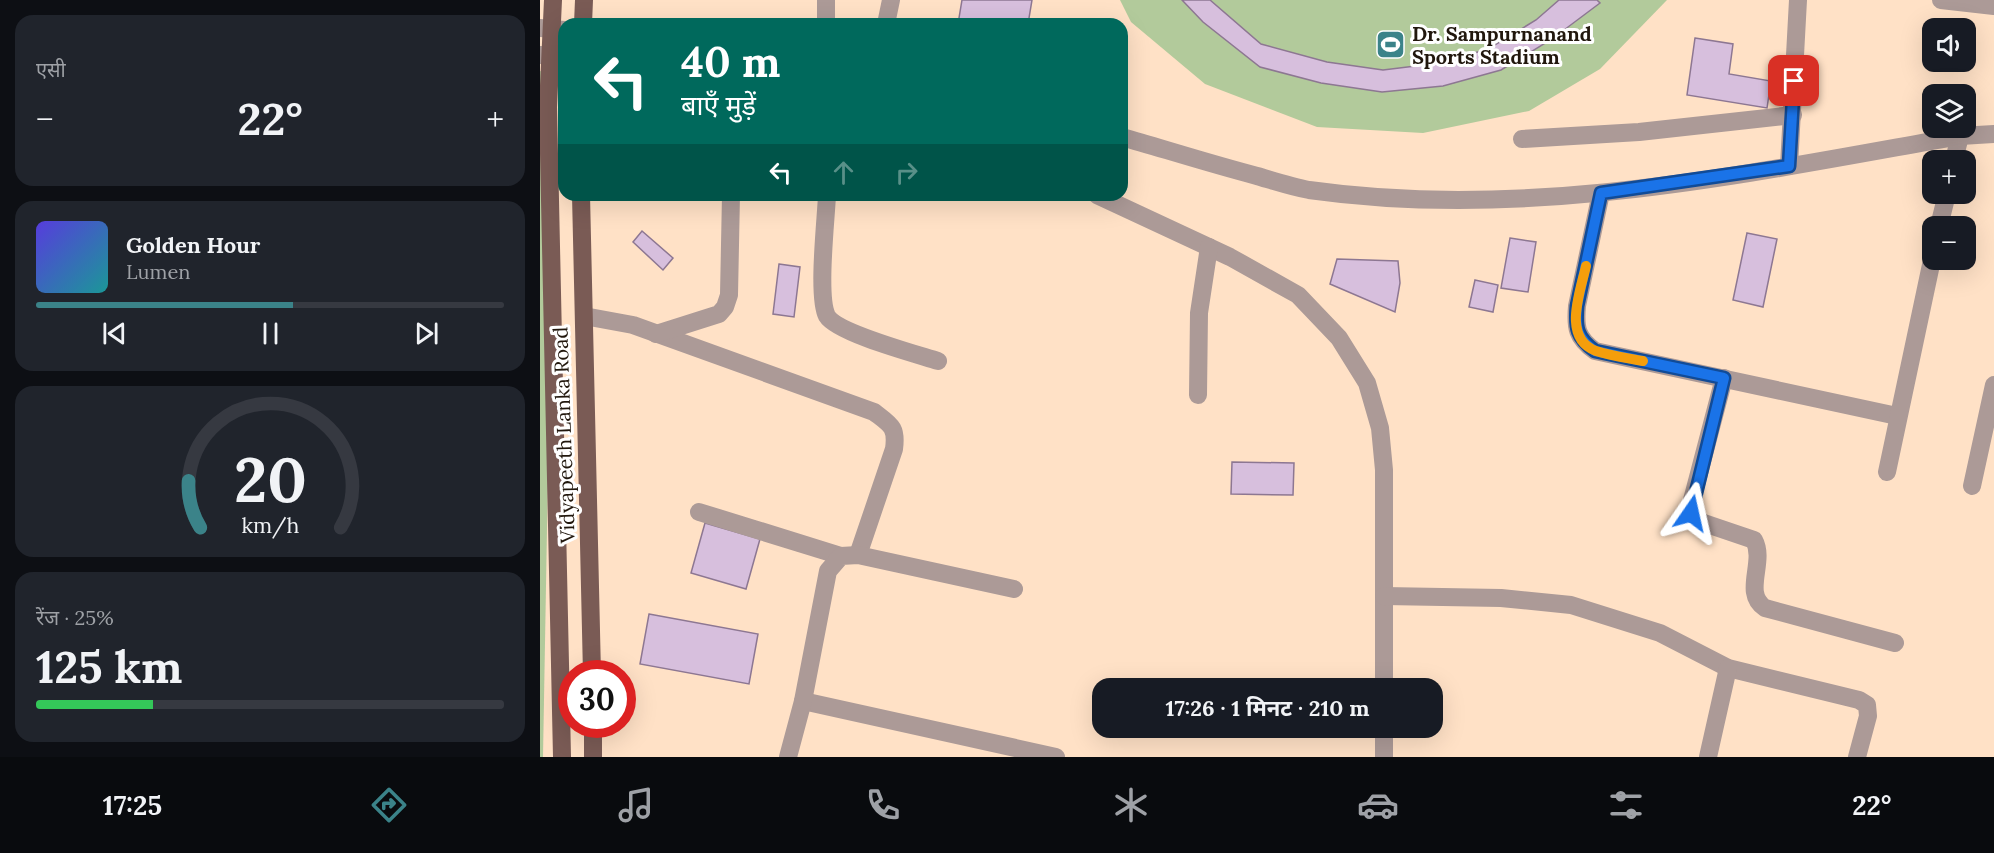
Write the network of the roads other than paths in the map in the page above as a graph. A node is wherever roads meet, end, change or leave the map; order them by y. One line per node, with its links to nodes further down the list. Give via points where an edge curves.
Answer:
1 (552, 0): 11 (main road, Vidyapeeth Lanka Road)
2 (584, 0): 8 (main road)
3 (826, 0): 9 (street)
4 (891, 0): 10 (street)
5 (1798, 0): 13 (street)
6 (1941, 0): 7 (street)
7 (1994, 6)
8 (583, 18)
9 (825, 18)
10 (887, 18)
11 (551, 29): 12 (main road, Vidyapeeth Lanka Road)
12 (551, 56): 47 (main road, Vidyapeeth Lanka Road, via 548,107)
13 (1793, 115): 18 (street, via 1639,132); 19 (street)
14 (1994, 134): 15 (street)
15 (1976, 135)
16 (1949, 138): 19 (street)
17 (1128, 139): 20 (street, via 1306,189 1400,200 1495,201)
18 (1522, 139)
19 (1789, 166): 20 (street)
20 (1601, 193): 30 (street, via 1577,306 1575,325 1580,340 1595,351)
21 (581, 201): 27 (main road, Vidyapeeth Lanka Road)
22 (730, 201): 28 (street, via 729,295 725,307 719,314)
23 (827, 201): 29 (street, via 823,278 828,317 844,329)
24 (1110, 201): 25 (street)
25 (1209, 247): 32 (street, via 1200,301); 39 (street, via 1298,295 1339,338 1367,383 1380,428 1384,470)
26 (1930, 270): 33 (street)
27 (584, 316): 28 (street, via 633,325); 41 (main road, Vidyapeeth Lanka Road)
28 (656, 334): 37 (street, via 874,412 890,424 896,434 894,449)
29 (938, 361)
30 (1724, 378): 33 (street); 40 (street, via 1691,513 1703,524 1754,540 1759,558 1754,596 1765,608)
31 (1994, 385): 35 (street)
32 (1198, 395)
33 (1897, 416): 34 (street)
34 (1887, 472)
35 (1972, 486)
36 (699, 512): 37 (street)
37 (850, 556): 38 (street); 44 (street, via 828,571)
38 (1014, 589)
39 (1384, 596): 42 (street, via 1501,598 1571,605 1660,633); 43 (street)
40 (1895, 643)
41 (592, 660)
42 (1728, 668): 52 (street); 53 (street, via 1867,705 1868,716)
43 (1384, 678)
44 (803, 701): 49 (street); 50 (street)
45 (592, 738): 48 (main road)
46 (1384, 738): 51 (street)
47 (562, 757)
48 (593, 757)
49 (788, 757)
50 (1056, 757)
51 (1384, 757)
52 (1708, 757)
53 (1857, 757)

